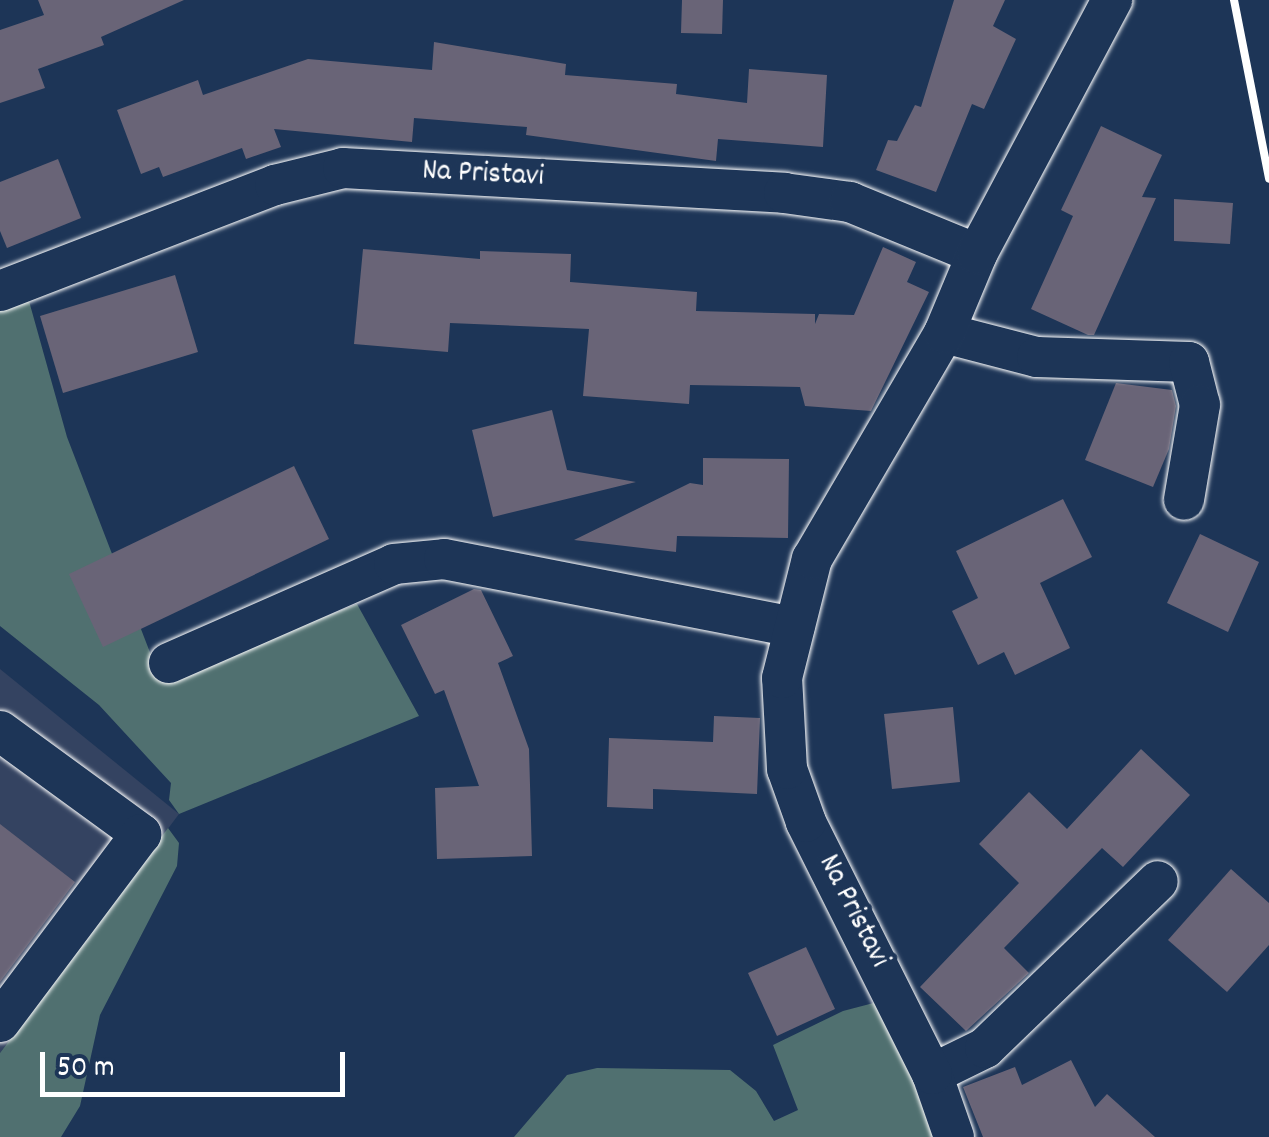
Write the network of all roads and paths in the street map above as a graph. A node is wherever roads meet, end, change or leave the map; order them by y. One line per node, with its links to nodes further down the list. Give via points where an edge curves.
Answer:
1 (1112, 0): 2 (street, Na Pristavi)
2 (977, 254): 3 (street, Na Pristavi, via 850,202 784,192 343,168 275,185); 4 (street, Na Pristavi)
3 (0, 290)
4 (944, 333): 5 (street, via 1037,356 1189,362 1200,405); 6 (street, Na Pristavi, via 812,559)
5 (1184, 500)
6 (794, 628): 7 (street, via 444,559 394,564); 11 (street, Na Pristavi, via 782,678 788,769 806,822)
7 (169, 663)
8 (0, 731): 10 (street, via 141,834)
9 (1158, 880): 11 (street, via 985,1048)
10 (0, 1022)
11 (932, 1074): 12 (street, Na Pristavi)
12 (954, 1137)

